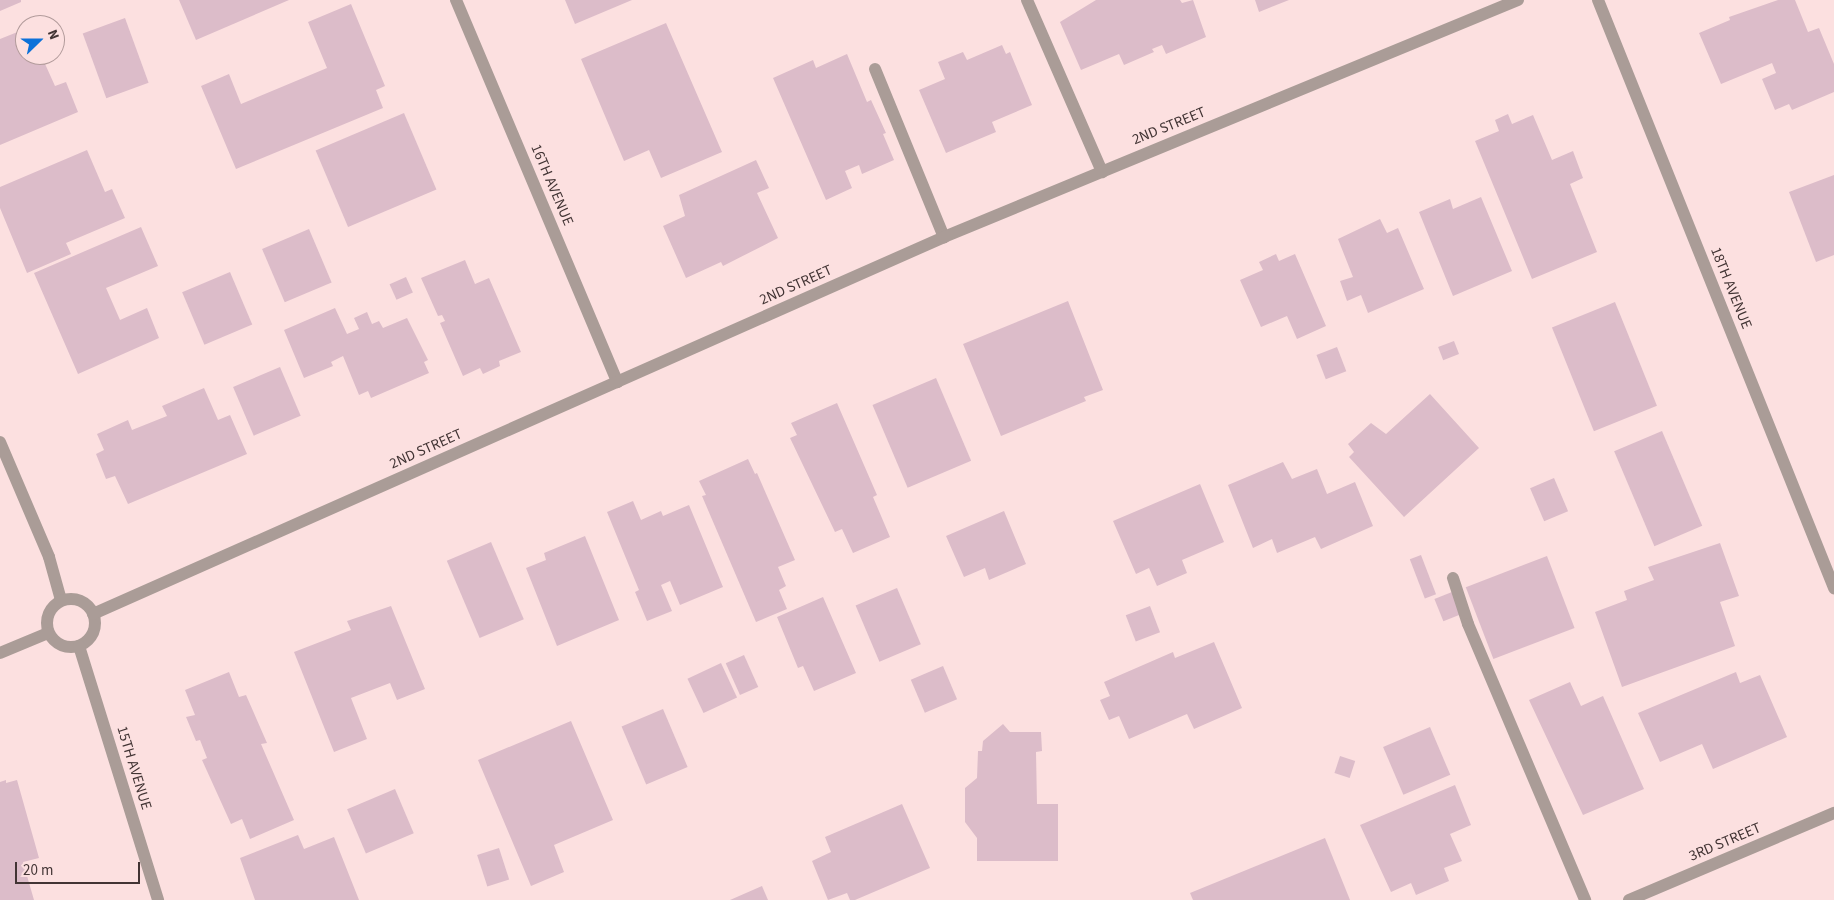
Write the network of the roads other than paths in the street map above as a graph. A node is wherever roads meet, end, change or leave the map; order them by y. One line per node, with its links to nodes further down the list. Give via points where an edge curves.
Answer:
1 (456, 0): 8 (street, 16TH AVENUE)
2 (1027, 0): 6 (street)
3 (1518, 0): 6 (street, 2ND STREET)
4 (1598, 0): 11 (street, 18TH AVENUE)
5 (875, 69): 7 (street)
6 (1102, 172): 7 (street, 2ND STREET)
7 (944, 237): 8 (street, 2ND STREET)
8 (617, 382): 13 (street, 2ND STREET)
9 (0, 442): 12 (street, via 50,557)
10 (1453, 578): 19 (street, via 1468,624)
11 (1834, 588)
12 (61, 600): 13 (street, via 74,599 86,604); 14 (street, via 51,608 46,620)
13 (94, 614): 15 (street, via 92,632)
14 (48, 632): 15 (street, via 61,645); 16 (street)
15 (80, 646): 18 (street, 15TH AVENUE)
16 (0, 653)
17 (1834, 814): 20 (street, 3RD STREET)
18 (158, 900)
19 (1585, 900)
20 (1629, 900)

